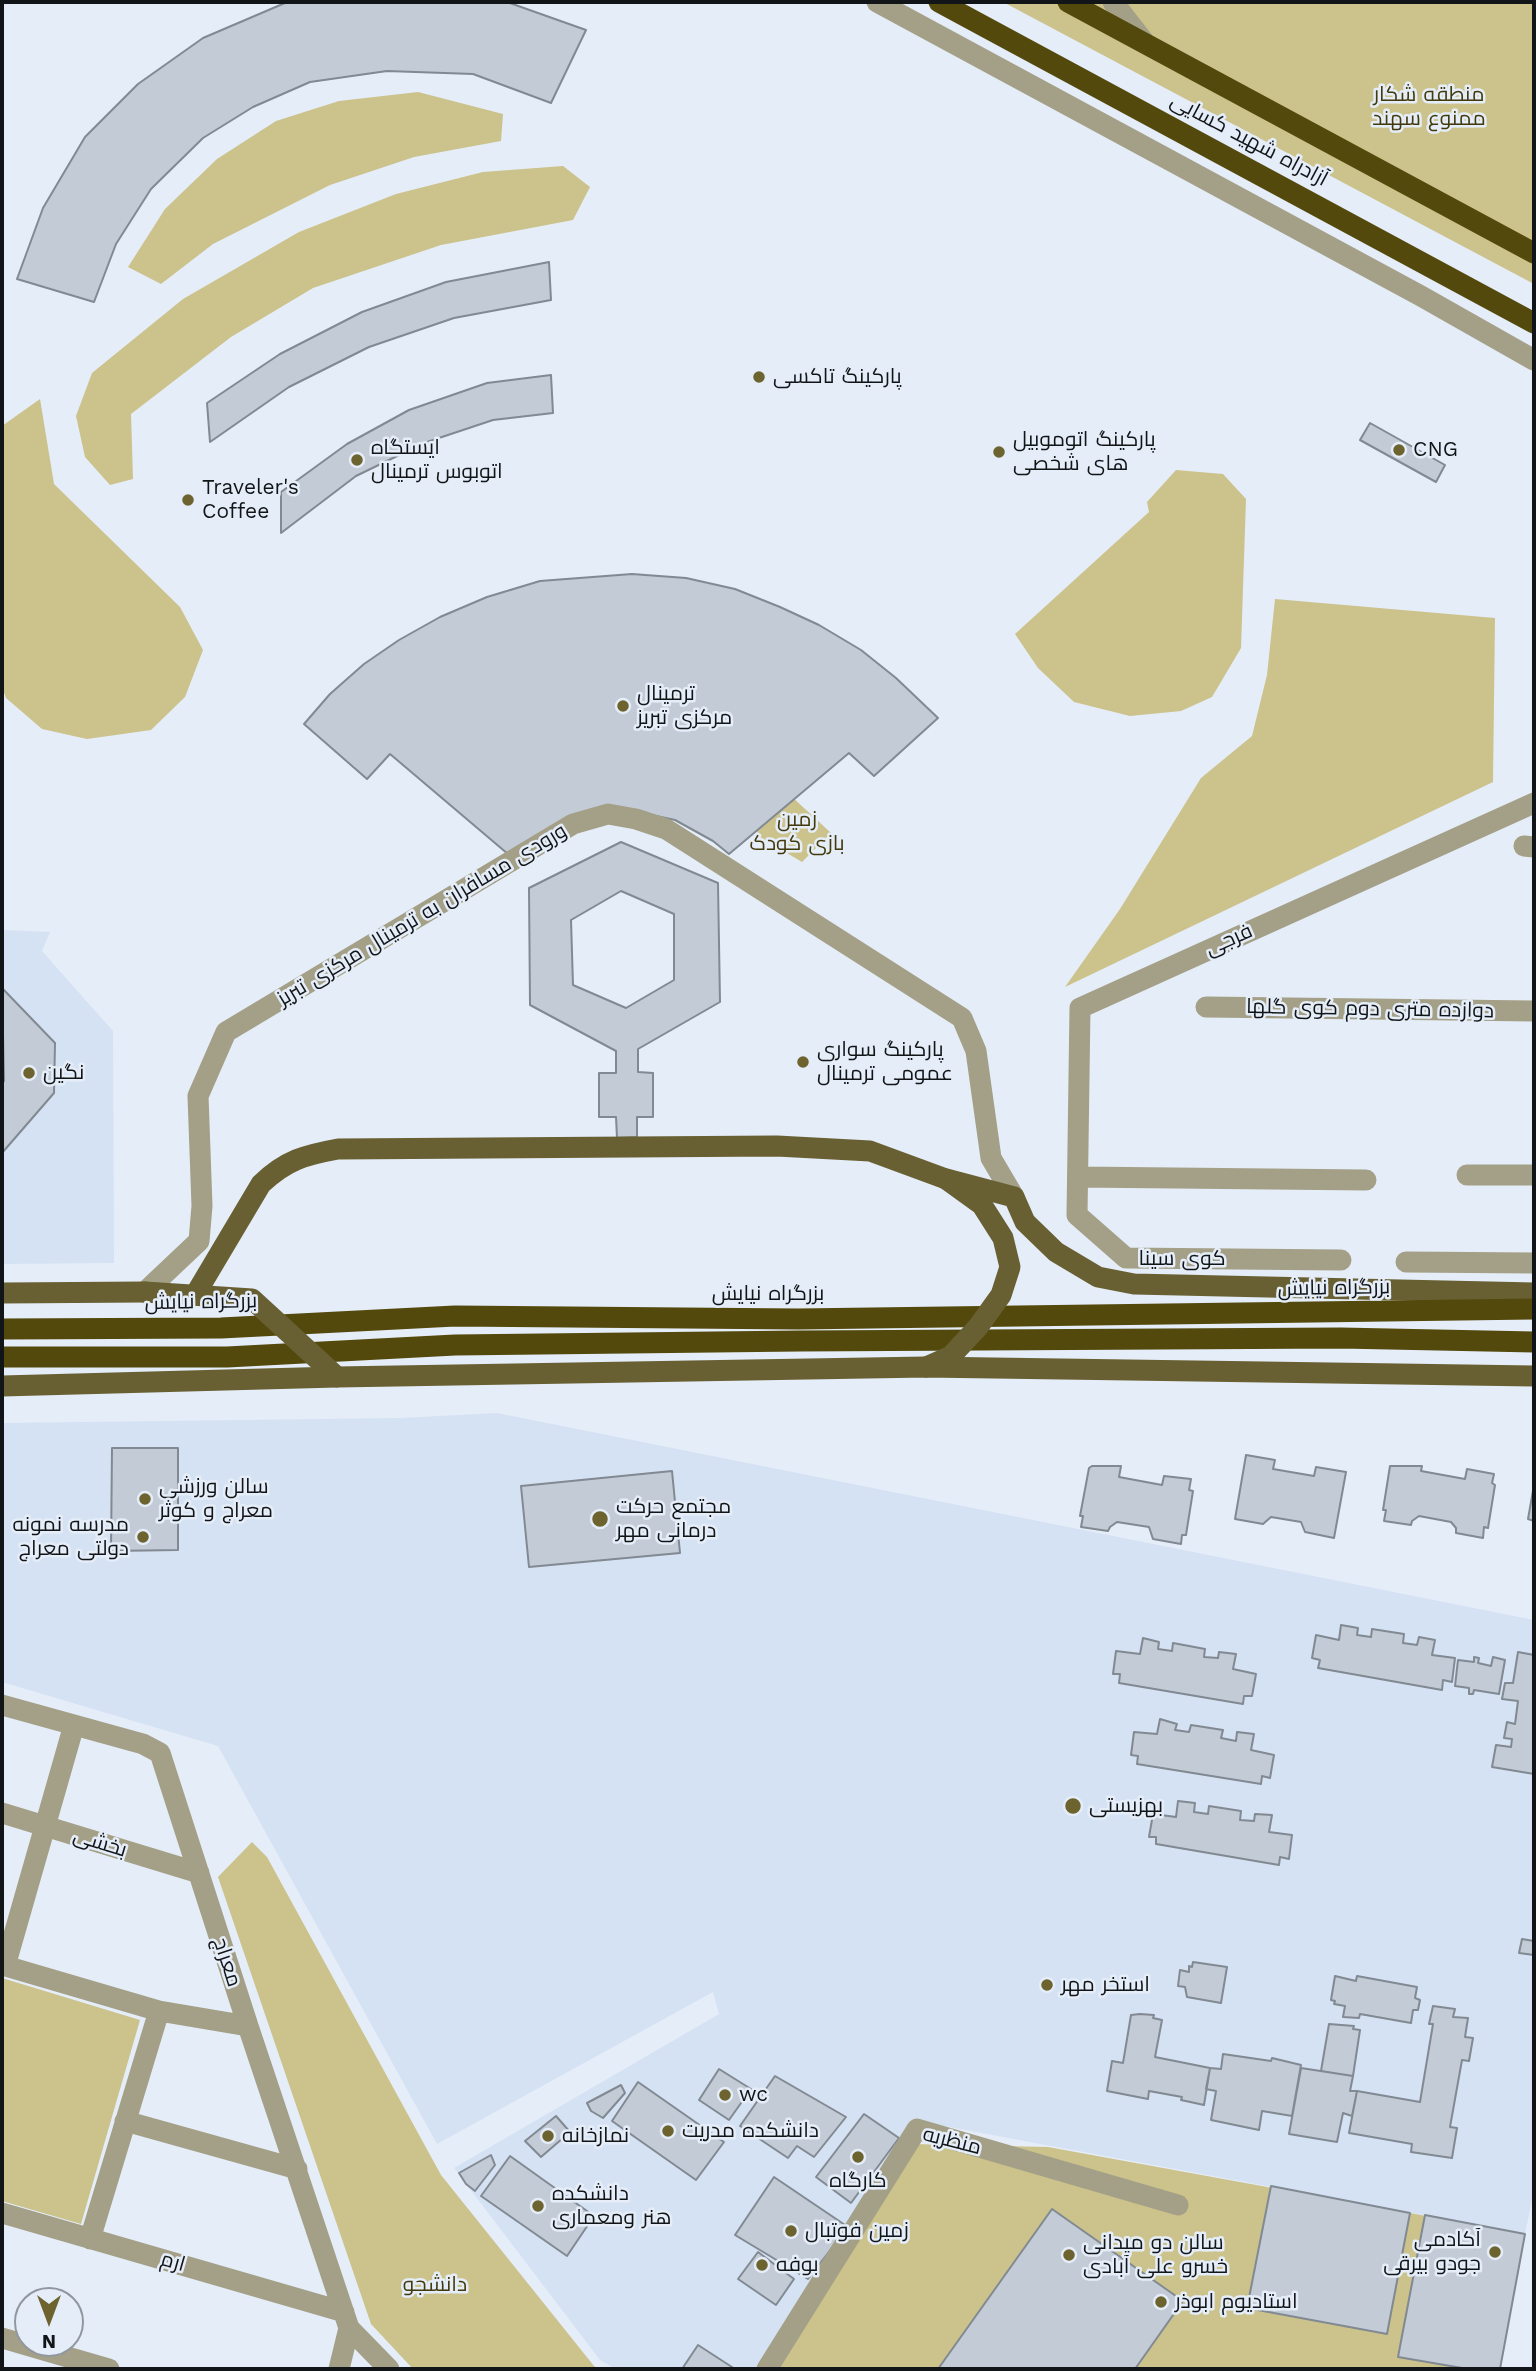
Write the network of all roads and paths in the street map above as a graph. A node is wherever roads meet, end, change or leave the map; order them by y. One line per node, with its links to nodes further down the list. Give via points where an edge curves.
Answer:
1 (877, 2): 8 (street)
2 (939, 2): 7 (highway, آزادراه شهید کسایی)
3 (1068, 2): 5 (highway, آزادراه شهید کسایی)
4 (1113, 2): 5 (street)
5 (1145, 43): 6 (highway, آزادراه شهید کسایی)
6 (1534, 253)
7 (1534, 323)
8 (1534, 360)
9 (1534, 803): 14 (street, فرجی, via 1080,1008)
10 (1206, 1007): 11 (street, دوازده متری دوم کوی گلها)
11 (1534, 1011)
12 (1467, 1175): 13 (street)
13 (1534, 1175)
14 (1079, 1177): 16 (street); 18 (street, کوی سینا, via 1077,1215 1126,1258)
15 (946, 1180): 17 (main road); 24 (main road, via 870,1150 338,1149 302,1156 261,1184); 29 (main road, bridge, via 982,1205 1003,1238 1010,1268 1001,1295 978,1327 951,1356)
16 (1366, 1180)
17 (1014, 1197): 21 (street, ورودی مسافران به ترمینال مرکزی تبریز, via 991,1158 976,1051 962,1018 666,829 608,814 573,824 226,1032 198,1096 199,1241); 23 (main road, via 1025,1222 1056,1252 1098,1278 1134,1284)
18 (1342, 1260)
19 (1406, 1262): 20 (street)
20 (1534, 1263)
21 (145, 1292): 22 (main road); 24 (main road, bridge)
22 (2, 1293)
23 (1534, 1293)
24 (195, 1295): 31 (main road, bridge, via 252,1298)
25 (1534, 1309): 26 (highway, بزرگراه نیایش, via 798,1319 455,1316 221,1328)
26 (2, 1329)
27 (1534, 1342): 28 (highway, via 1341,1338 456,1345 227,1356)
28 (2, 1357)
29 (926, 1367): 30 (main road); 31 (main road)
30 (1534, 1376)
31 (337, 1377): 32 (main road)
32 (2, 1386)
33 (2, 1705): 34 (street, معراج)
34 (74, 1725): 36 (street); 37 (street, معراج, via 160,1753)
35 (2, 1813): 36 (street, بخشی)
36 (44, 1826): 37 (street, بخشی); 38 (street)
37 (199, 1873): 40 (street, معراج)
38 (3, 1965): 39 (street)
39 (159, 2011): 40 (street); 41 (street)
40 (248, 2026): 42 (street, معراج)
41 (125, 2121): 42 (street); 45 (street)
42 (297, 2169): 46 (street, معراج)
43 (1178, 2205): 51 (street, منظریه, via 917,2129)
44 (2, 2213): 45 (street, ارم)
45 (90, 2238): 46 (street, ارم)
46 (347, 2320): 49 (street); 50 (street)
47 (2, 2337): 48 (street)
48 (109, 2369)
49 (339, 2369)
50 (389, 2369)
51 (766, 2369)

